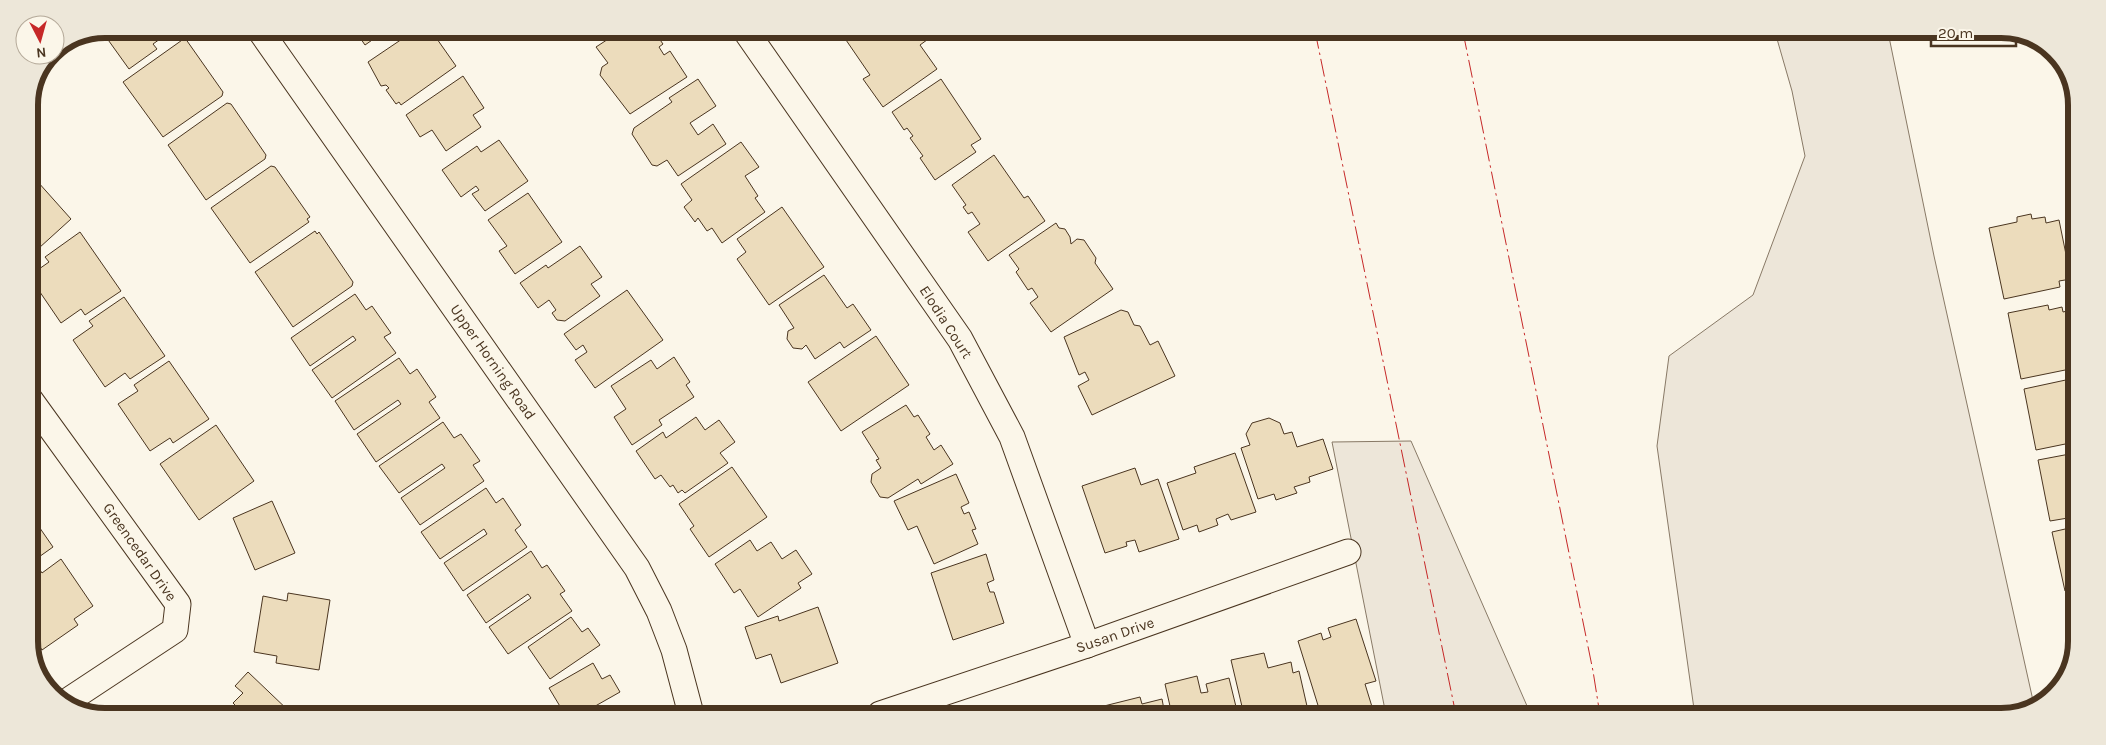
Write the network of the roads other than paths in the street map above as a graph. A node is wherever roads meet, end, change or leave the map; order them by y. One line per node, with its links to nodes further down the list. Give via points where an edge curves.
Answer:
1 (266, 37): 7 (street, Upper Horning Road, via 636,568 674,650)
2 (750, 37): 5 (street, Elodia Court, via 960,339 1012,437)
3 (38, 410): 6 (street, Greencedar Drive, via 178,604 175,630)
4 (1348, 552): 5 (street, Susan Drive)
5 (1087, 645): 8 (street, Susan Drive)
6 (71, 699)
7 (689, 708)
8 (898, 708)

